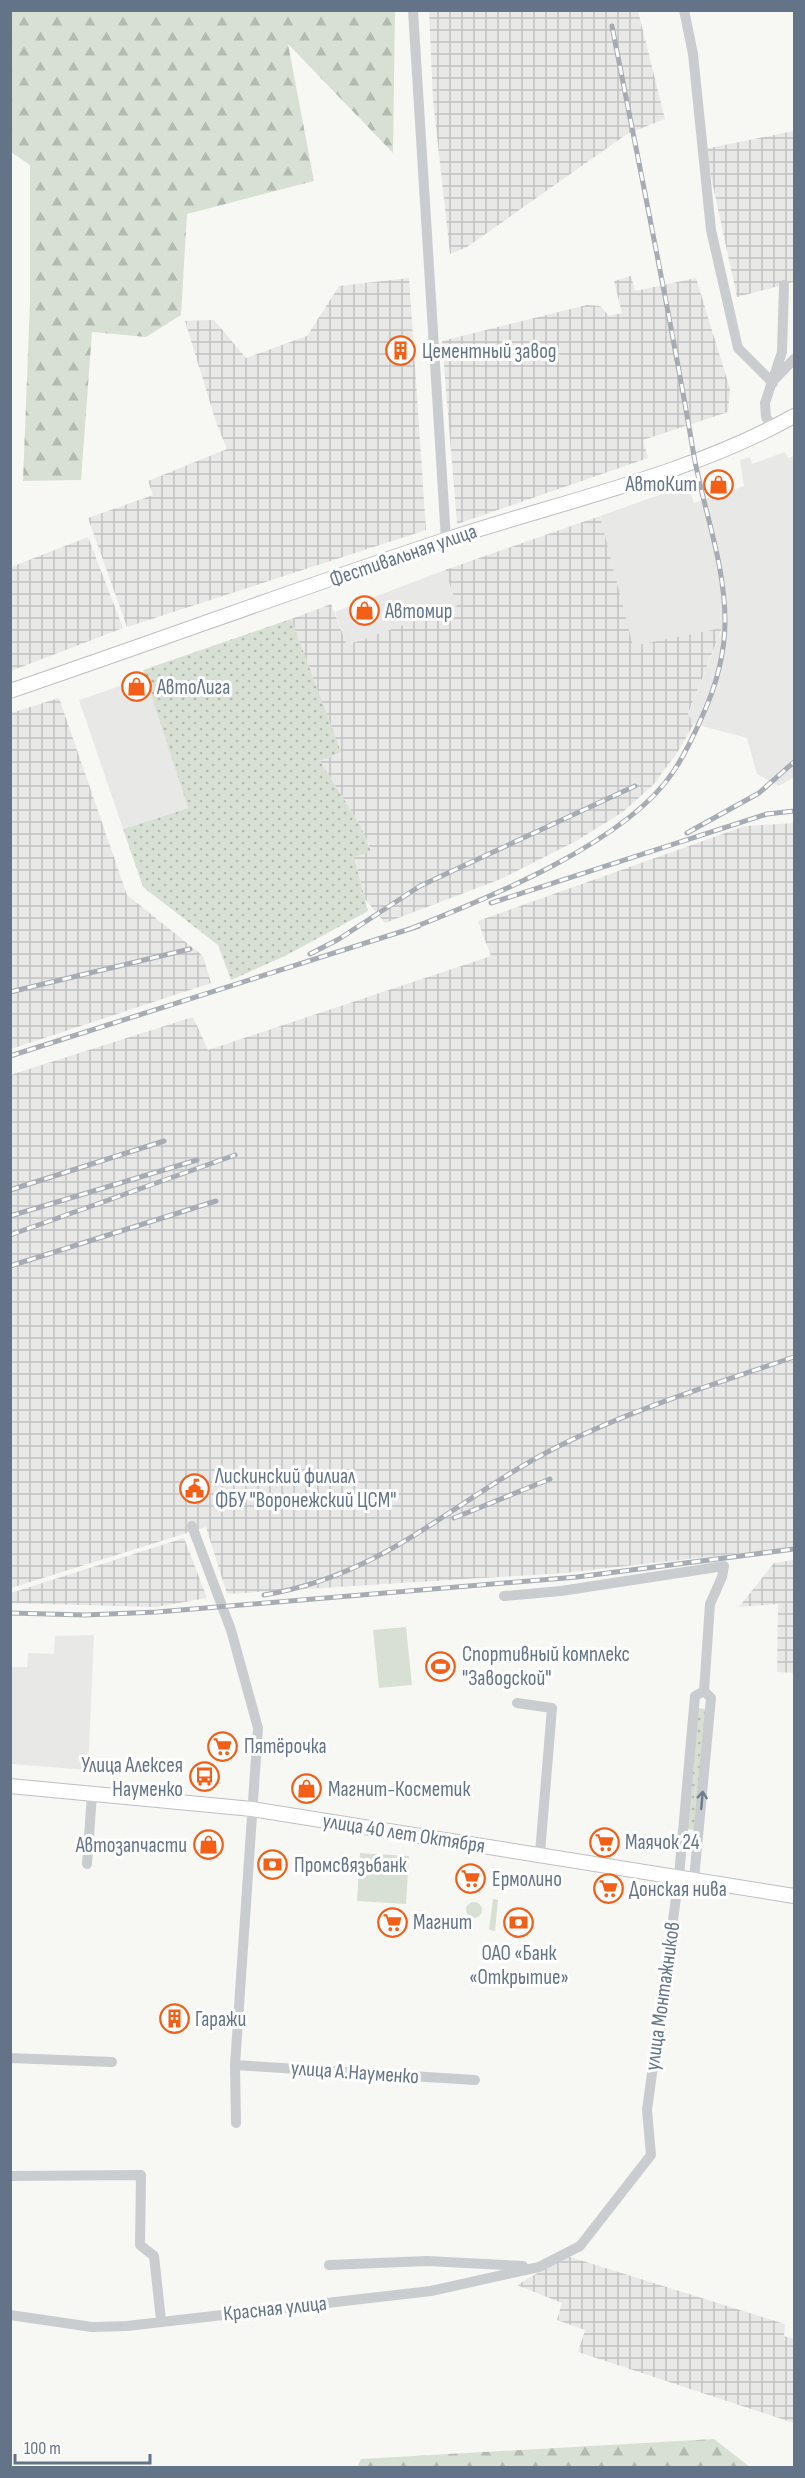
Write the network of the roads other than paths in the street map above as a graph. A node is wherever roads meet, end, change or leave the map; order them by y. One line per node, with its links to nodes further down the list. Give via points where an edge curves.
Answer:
1 (413, 10): 8 (street)
2 (684, 10): 5 (street, via 693,54 711,230 738,348)
3 (784, 285): 5 (street, via 782,352)
4 (795, 359): 5 (street)
5 (774, 381): 7 (street, via 765,403 766,417)
6 (795, 416): 7 (main road, Фестивальная улица)
7 (773, 428): 8 (main road, Фестивальная улица, via 677,466)
8 (446, 540): 9 (main road, Фестивальная улица)
9 (10, 691)
10 (192, 1526): 16 (street, via 231,1630 258,1728)
11 (504, 1596): 12 (street, улица Монтажников, via 724,1566 710,1604)
12 (704, 1691): 19 (street, улица Монтажников, via 695,1696); 20 (street, улица Монтажников, one-way to 12, via 711,1698)
13 (517, 1703): 17 (street, via 552,1708)
14 (10, 1786): 15 (main road, улица 40 лет Октября)
15 (92, 1794): 16 (main road, улица 40 лет Октября); 18 (street)
16 (252, 1809): 17 (main road, улица 40 лет Октября); 24 (street)
17 (540, 1853): 19 (main road, улица 40 лет Октября)
18 (87, 1863)
19 (679, 1876): 20 (main road, улица 40 лет Октября); 28 (street, улица Монтажников, via 648,2110 651,2155)
20 (694, 1879): 21 (main road, улица 40 лет Октября)
21 (795, 1896)
22 (10, 2058): 23 (street)
23 (112, 2062)
24 (235, 2065): 25 (street, улица А.Науменко); 26 (street)
25 (475, 2080)
26 (237, 2123)
27 (10, 2176): 32 (street, via 141,2175 140,2245 154,2256)
28 (579, 2246): 30 (street, Красная улица)
29 (329, 2265): 30 (street, Красная улица, via 427,2261)
30 (539, 2267): 32 (street, Красная улица, via 431,2291)
31 (10, 2315): 32 (street, Красная улица, via 92,2327)
32 (161, 2320)

